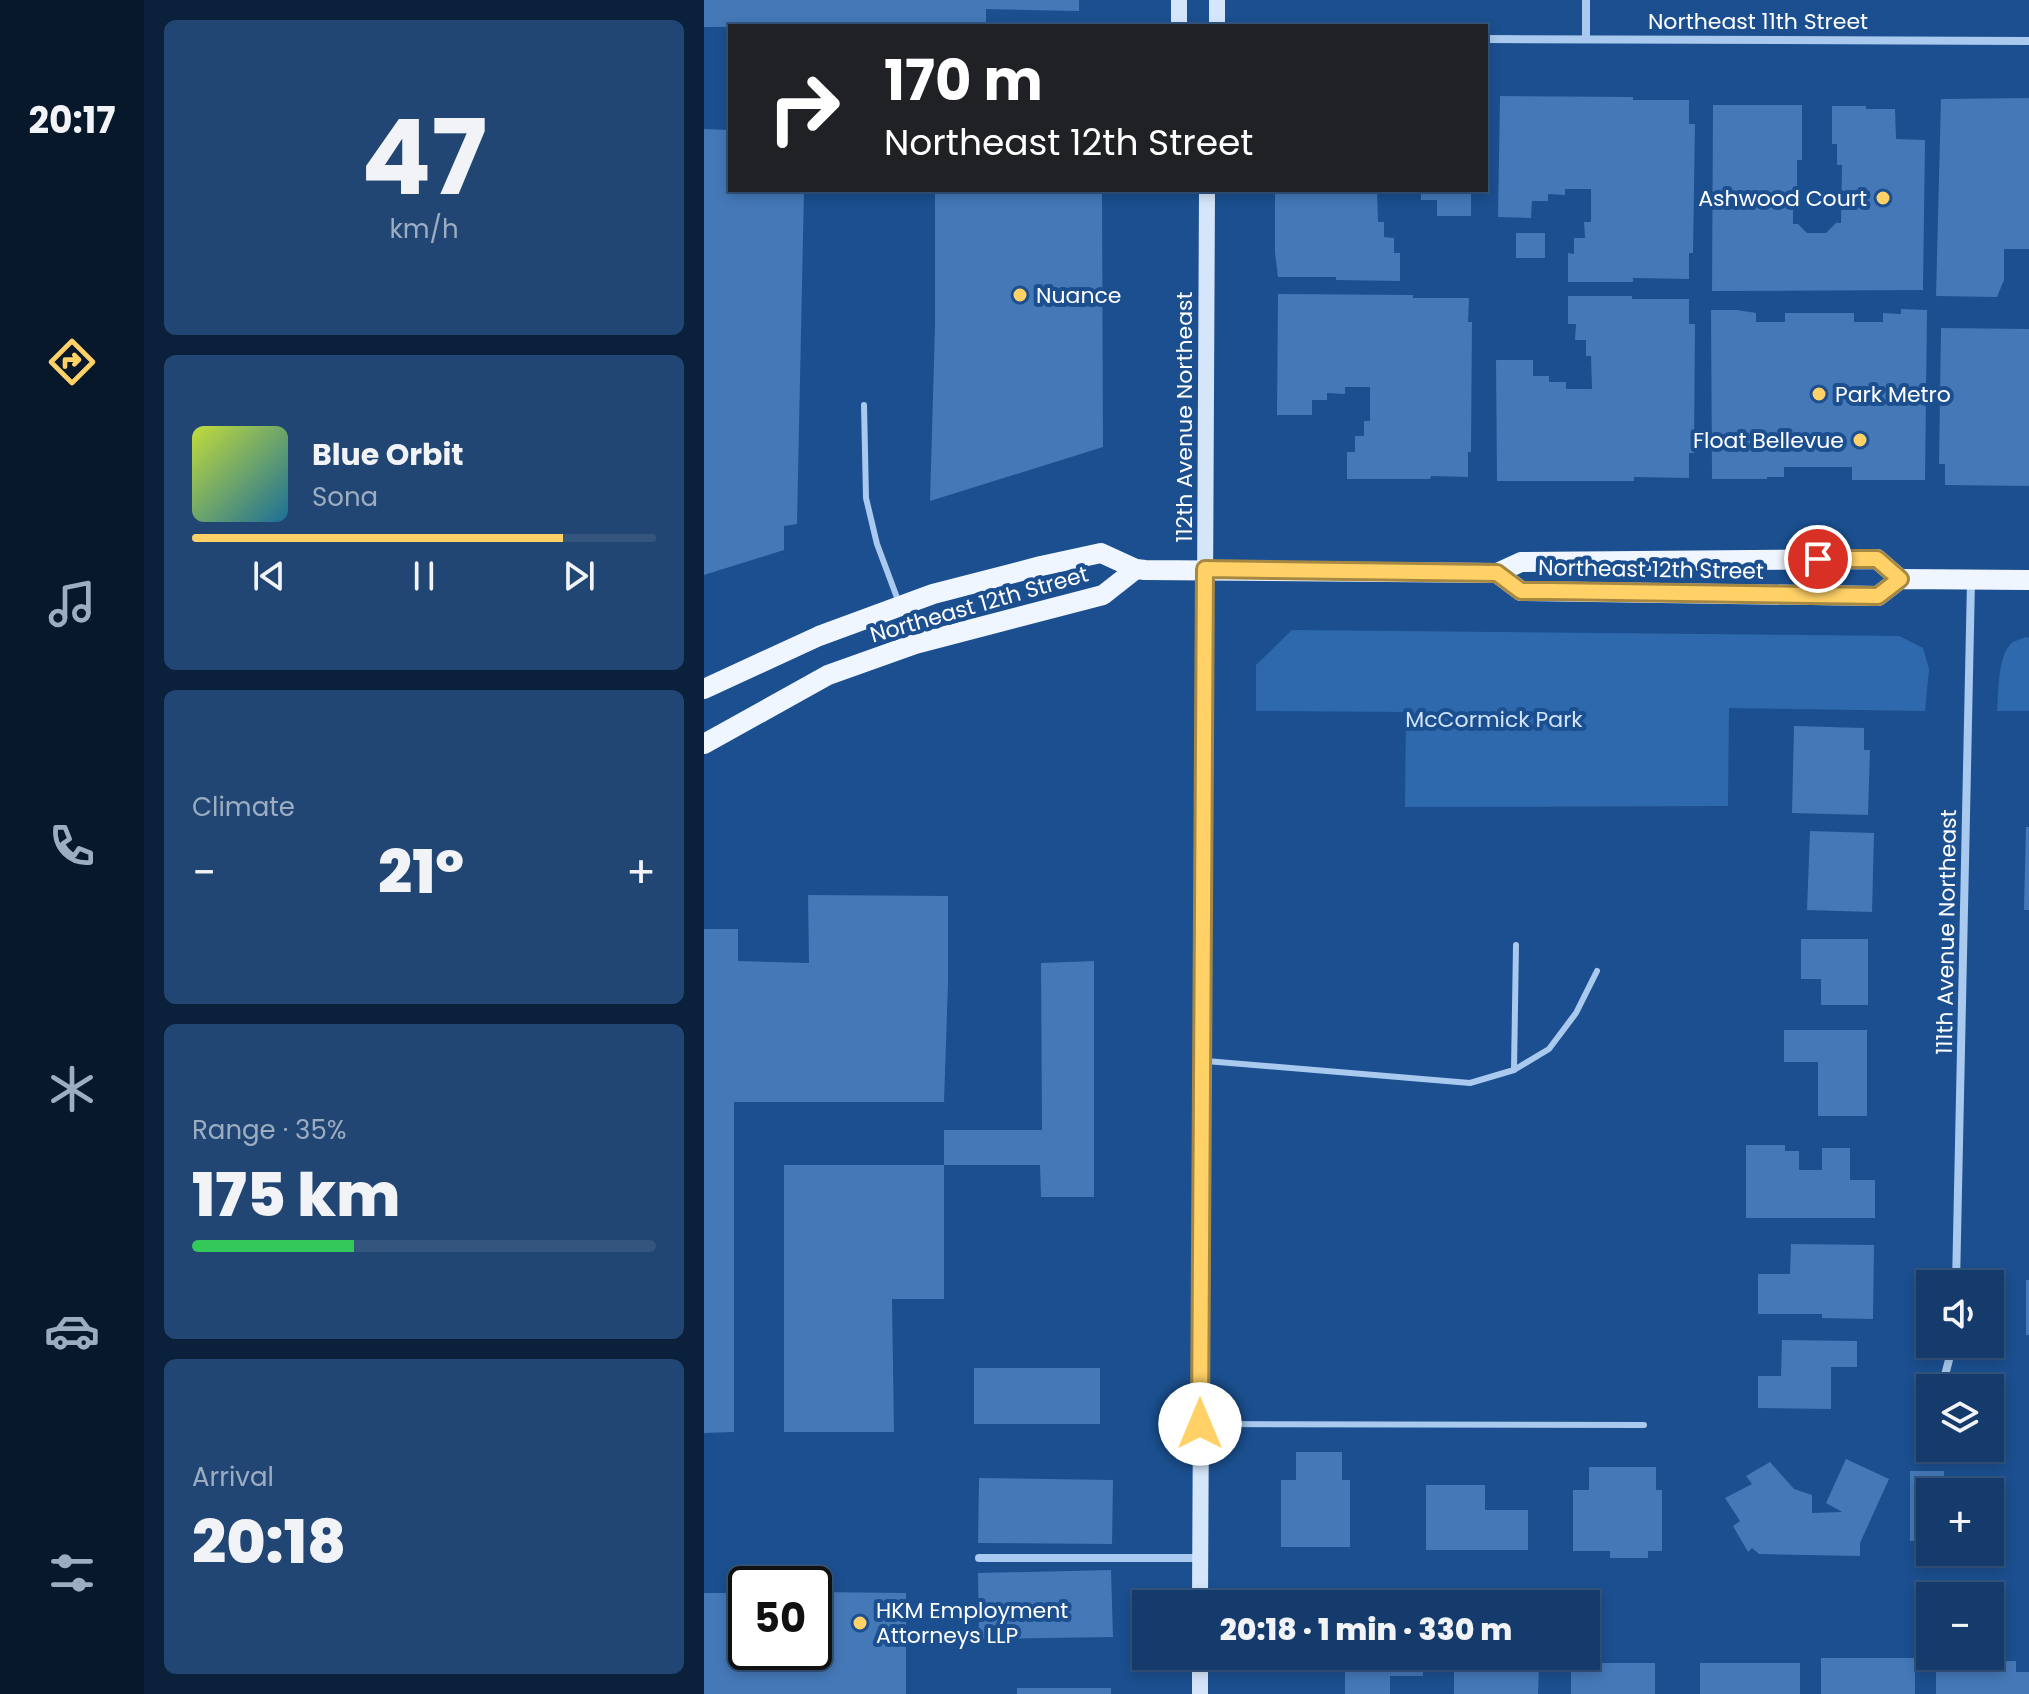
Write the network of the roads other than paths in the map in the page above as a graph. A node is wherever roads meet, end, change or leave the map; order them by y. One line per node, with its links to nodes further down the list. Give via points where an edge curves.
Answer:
1 (1179, 0): 4 (main road)
2 (1217, 0): 5 (main road)
3 (1586, 0): 6 (street)
4 (1179, 24)
5 (1217, 24)
6 (1586, 38): 7 (street, Northeast 11th Street); 8 (street, Northeast 11th Street)
7 (1488, 39)
8 (2029, 41)
9 (1207, 192): 12 (main road, 112th Avenue Northeast)
10 (864, 405): 17 (lane, via 866,498)
11 (1136, 569): 12 (main road, Northeast 12th Street); 17 (main road, Northeast 12th Street, via 1101,553); 19 (main road, Northeast 12th Street, via 1103,595 915,644 828,675)
12 (1205, 569): 13 (main road, Northeast 12th Street); 22 (main road, 112th Avenue Northeast)
13 (1497, 573): 14 (main road, Northeast 12th Street, via 1521,562 1877,559); 14 (main road, Northeast 12th Street, via 1521,591 1878,596)
14 (1900, 579): 15 (main road, Northeast 12th Street)
15 (1971, 580): 16 (main road, Northeast 12th Street); 24 (street, 111th Avenue Northeast)
16 (2029, 580)
17 (900, 606): 18 (main road, Northeast 12th Street)
18 (704, 689)
19 (704, 744)
20 (1516, 945): 23 (lane)
21 (1597, 971): 23 (lane, via 1576,1013 1549,1049)
22 (1202, 1061): 23 (lane, via 1470,1083); 25 (main road, 112th Avenue Northeast)
23 (1514, 1070)
24 (1956, 1270)
25 (1200, 1424): 26 (lane); 28 (main road, 112th Avenue Northeast)
26 (1644, 1425)
27 (979, 1558): 28 (street)
28 (1200, 1558): 29 (main road, 112th Avenue Northeast)
29 (1200, 1590)
30 (1200, 1670): 31 (main road)
31 (1200, 1694)

